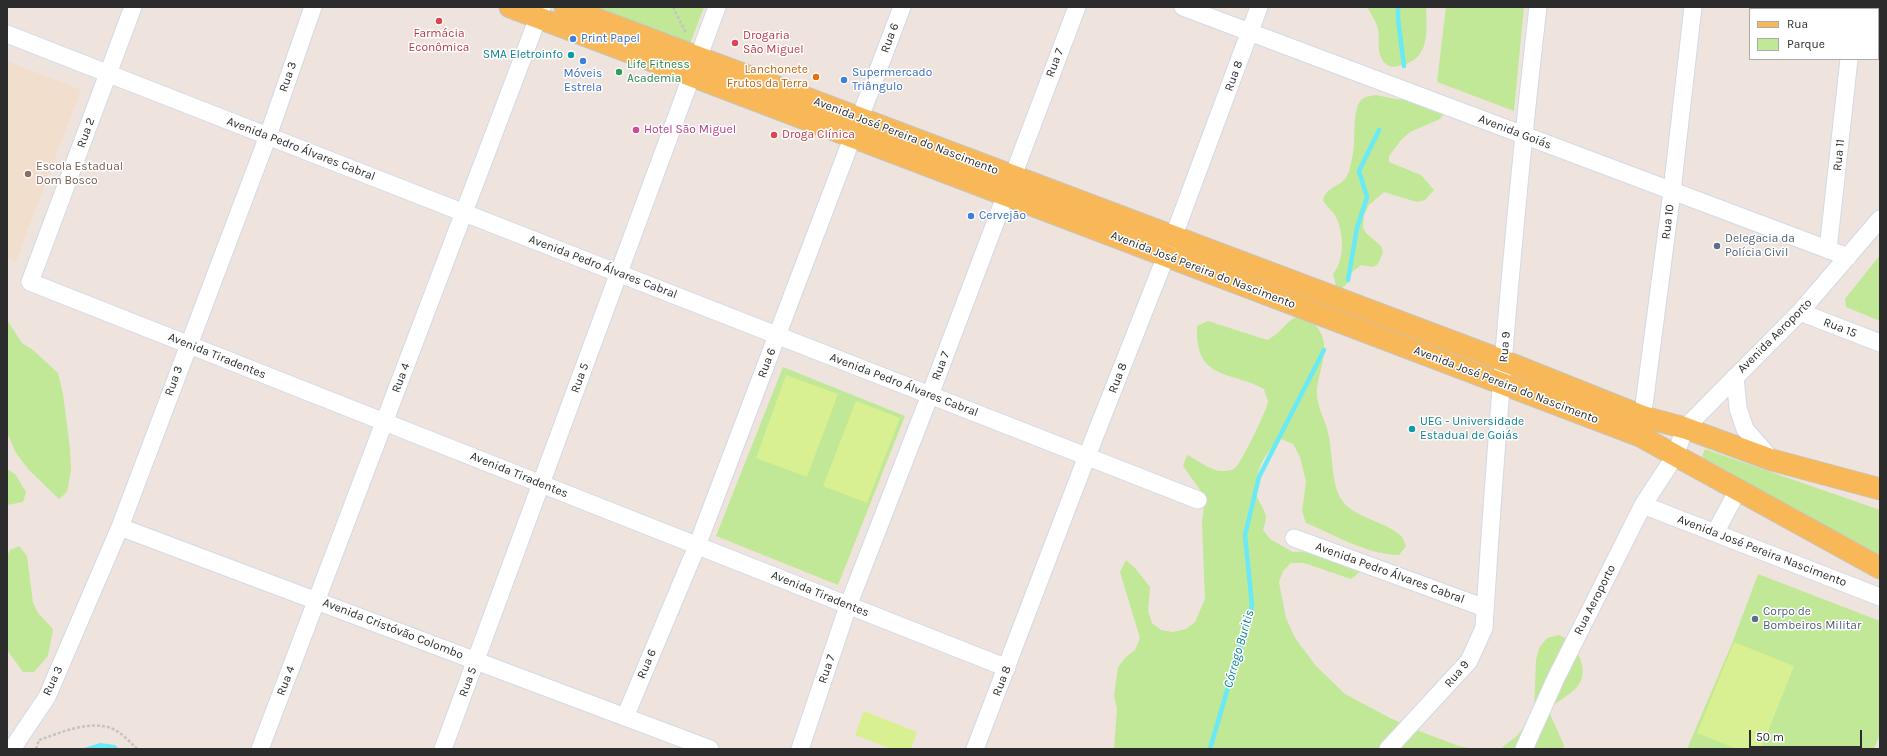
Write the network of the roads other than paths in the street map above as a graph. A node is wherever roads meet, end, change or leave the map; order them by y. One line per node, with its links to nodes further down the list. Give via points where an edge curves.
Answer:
1 (133, 7): 17 (street, Rua 2)
2 (313, 7): 20 (street, Rua 3)
3 (510, 7): 12 (main road, Avenida José Pereira do Nascimento)
4 (565, 7): 16 (main road, Avenida José Pereira do Nascimento)
5 (717, 7): 16 (street, Rua 5)
6 (902, 7): 18 (street, Rua 6)
7 (1077, 7): 21 (street, Rua 7)
8 (1183, 7): 13 (street, Avenida Goiás)
9 (1259, 7): 13 (street, Rua 8)
10 (1538, 7): 19 (street, Rua 9)
11 (1693, 7): 22 (street, Rua 10)
12 (540, 12): 16 (main road, Avenida José Pereira do Nascimento); 23 (street, Rua 4)
13 (1250, 32): 19 (street, Avenida Goiás); 25 (street, Rua 8)
14 (7, 34): 17 (street, Avenida Pedro Álvares Cabral)
15 (1849, 60): 26 (street, Rua 11)
16 (696, 67): 18 (main road, Avenida José Pereira do Nascimento); 28 (street, Rua 5)
17 (108, 73): 20 (street, Avenida Pedro Álvares Cabral); 29 (street, Rua 2)
18 (856, 128): 21 (main road, Avenida José Pereira do Nascimento); 32 (street, Rua 6)
19 (1523, 135): 22 (street, Avenida Goiás); 35 (street, Rua 9)
20 (268, 136): 23 (street, Avenida Pedro Álvares Cabral); 34 (street, Rua 3)
21 (1009, 186): 25 (main road, Avenida José Pereira do Nascimento); 38 (street, Rua 7)
22 (1672, 191): 26 (street, Avenida Goiás); 40 (street, Rua 10)
23 (464, 213): 28 (street, Avenida Pedro Álvares Cabral); 39 (street, Rua 4)
24 (1880, 219): 27 (street, Avenida Aeroporto)
25 (1170, 247): 31 (main road, Avenida José Pereira do Nascimento); 42 (street, Rua 8)
26 (1828, 250): 27 (street, Avenida Goiás)
27 (1848, 257): 30 (street, Avenida Aeroporto)
28 (619, 273): 32 (street, Avenida Pedro Álvares Cabral); 45 (street, Rua 5)
29 (30, 282): 34 (street, Avenida Tiradentes)
30 (1800, 312): 33 (street, Rua 15); 36 (street, Avenida Aeroporto)
31 (1346, 313): 35 (main road, Avenida José Pereira do Nascimento); 37 (main road, Avenida José Pereira do Nascimento)
32 (777, 335): 38 (street, Avenida Pedro Álvares Cabral); 53 (street, Rua 6)
33 (1880, 343)
34 (188, 344): 39 (street, Avenida Tiradentes); 50 (street, Rua 3)
35 (1504, 361): 37 (street, Rua 9); 40 (main road, Avenida José Pereira do Nascimento)
36 (1734, 377): 41 (street, Avenida Aeroporto); 44 (street, via 1738,408 1745,429)
37 (1502, 383): 40 (main road, Avenida José Pereira do Nascimento); 58 (street, Rua 9)
38 (930, 395): 42 (street, Avenida Pedro Álvares Cabral); 57 (street, Rua 7)
39 (384, 422): 45 (street, Avenida Tiradentes); 56 (street, Rua 4)
40 (1642, 427): 41 (main road, Avenida José Pereira do Nascimento); 43 (main road, Avenida José Pereira do Nascimento)
41 (1685, 428): 43 (street, Avenida Aeroporto); 44 (main road, Avenida José Pereira do Nascimento)
42 (1087, 456): 48 (street, Avenida Pedro Álvares Cabral); 60 (street, Rua 8)
43 (1675, 456): 47 (main road, Avenida José Pereira do Nascimento); 49 (street, Rua Aeroporto)
44 (1772, 460): 46 (main road, Avenida José Pereira do Nascimento)
45 (541, 484): 53 (street, Avenida Tiradentes); 59 (street, Rua 5)
46 (1880, 489)
47 (1738, 490): 51 (street); 54 (main road, Avenida José Pereira do Nascimento)
48 (1198, 500)
49 (1643, 505): 51 (street, Avenida José Pereira Nascimento); 69 (street, Rua Aeroporto, via 1556,678)
50 (120, 527): 56 (street, Avenida Cristóvão Colombo); 62 (street, Rua 3, via 47,697)
51 (1715, 533): 55 (street, Avenida José Pereira Nascimento)
52 (1294, 538): 58 (street, Avenida Pedro Álvares Cabral)
53 (698, 546): 57 (street, Avenida Tiradentes); 61 (street, Rua 6)
54 (1880, 568)
55 (1880, 597)
56 (316, 600): 59 (street, Avenida Cristóvão Colombo); 63 (street, Rua 4)
57 (848, 606): 60 (street, Avenida Tiradentes); 66 (street, Rua 7)
58 (1485, 608): 68 (street, Rua 9, via 1484,628 1469,661)
59 (476, 660): 61 (street, Avenida Cristóvão Colombo); 64 (street, Rua 5)
60 (1007, 668): 67 (street, Rua 8)
61 (625, 717): 65 (street, Avenida Cristóvão Colombo)
62 (13, 747)
63 (260, 749)
64 (443, 749)
65 (710, 749)
66 (800, 749)
67 (975, 749)
68 (1388, 749)
69 (1524, 749)

